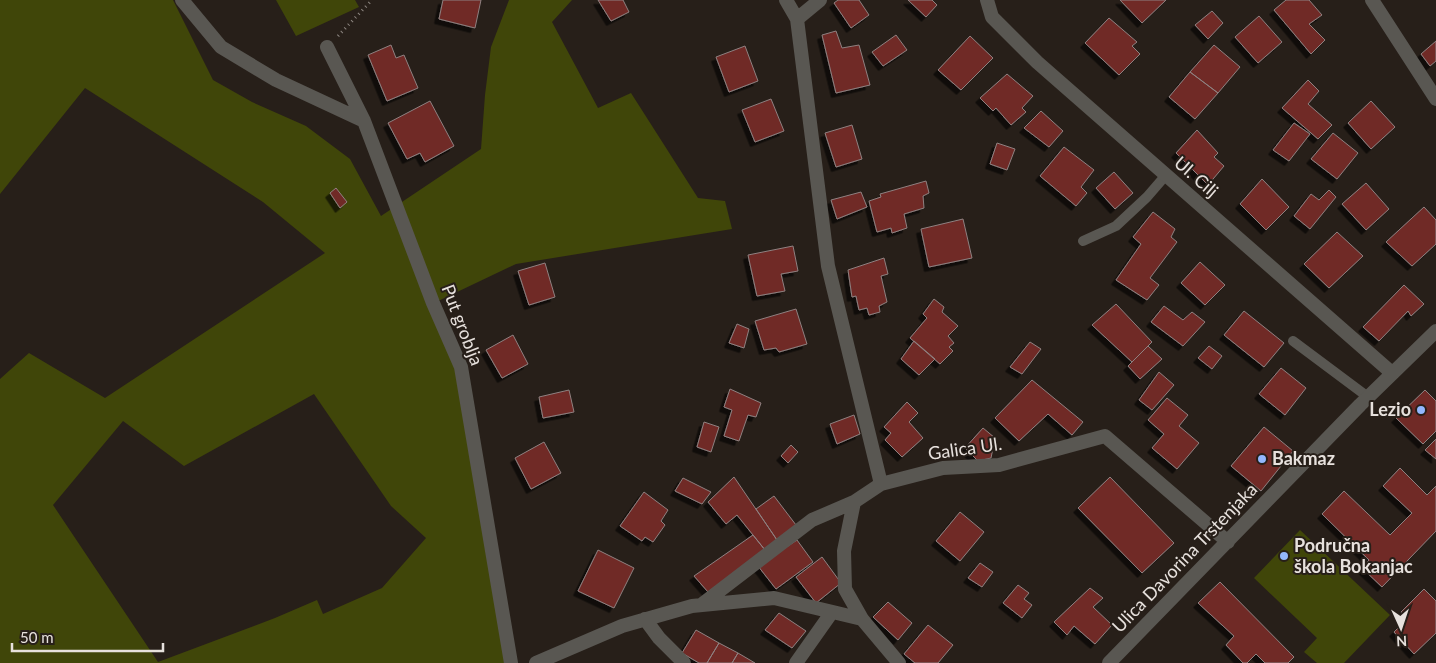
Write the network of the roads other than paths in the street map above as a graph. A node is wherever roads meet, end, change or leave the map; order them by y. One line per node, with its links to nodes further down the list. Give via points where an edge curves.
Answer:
1 (182, 0): 9 (street, via 221,47 276,80)
2 (786, 0): 6 (street)
3 (820, 0): 6 (street)
4 (987, 0): 10 (street, Ul. Cilj, via 992,17 1037,62)
5 (1372, 0): 8 (street)
6 (797, 19): 16 (street, via 828,266)
7 (327, 47): 9 (street, Put groblja)
8 (1436, 99)
9 (364, 121): 23 (street, Put groblja, via 433,303 461,367)
10 (1166, 175): 11 (lane, via 1116,226); 14 (street, Ul. Cilj)
11 (1083, 241)
12 (1436, 331): 14 (street, Ulica Davorina Trstenjaka)
13 (1293, 341): 15 (lane)
14 (1392, 373): 15 (street, Ulica Davorina Trstenjaka)
15 (1368, 397): 18 (street, Ulica Davorina Trstenjaka)
16 (881, 484): 17 (street, Galica Ul.); 18 (street, Galica Ul., via 943,468 999,466 1104,436)
17 (854, 502): 19 (street, Galica Ul., via 812,520); 22 (street, via 844,550 845,589)
18 (1228, 542): 28 (street, Ulica Davorina Trstenjaka)
19 (701, 605): 20 (street, via 774,598); 21 (street)
20 (832, 612): 22 (street); 26 (street)
21 (645, 619): 24 (street); 25 (street)
22 (862, 619): 27 (street)
23 (511, 663)
24 (536, 663)
25 (684, 663)
26 (796, 663)
27 (899, 663)
28 (1109, 663)

